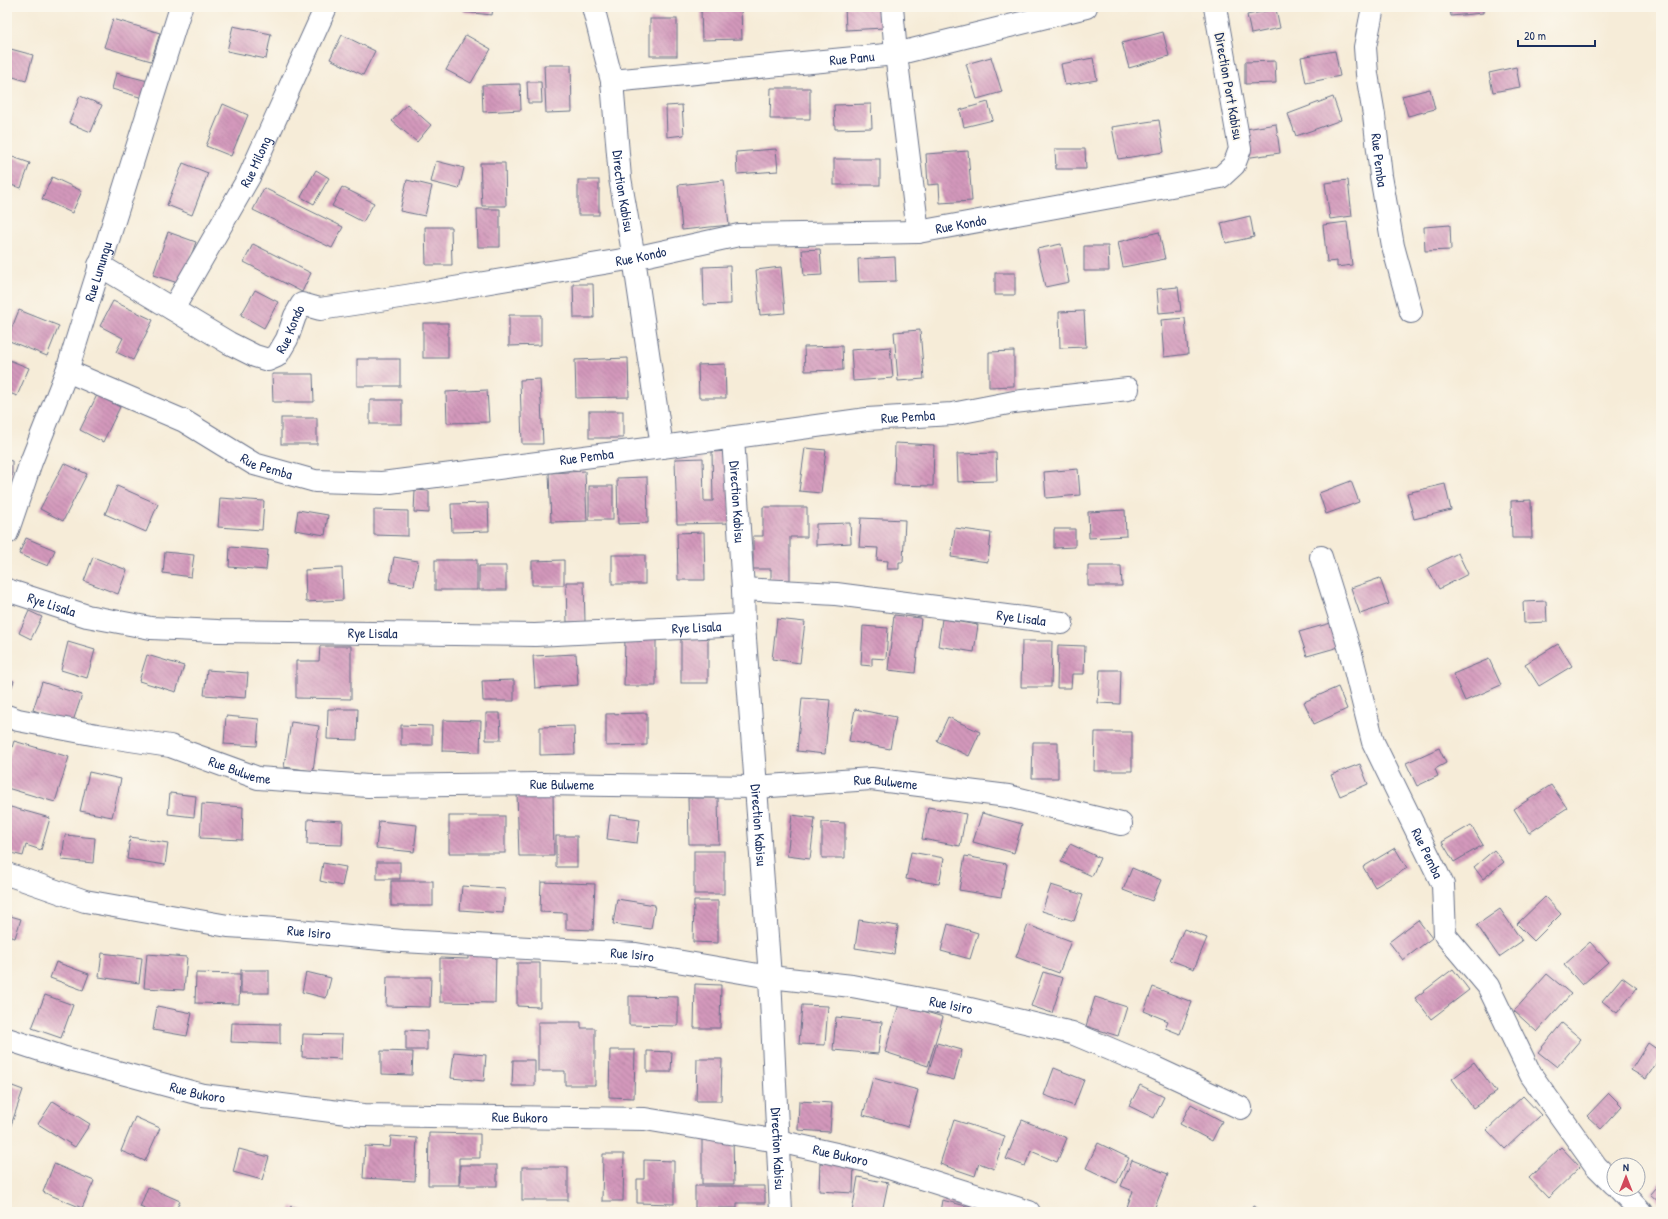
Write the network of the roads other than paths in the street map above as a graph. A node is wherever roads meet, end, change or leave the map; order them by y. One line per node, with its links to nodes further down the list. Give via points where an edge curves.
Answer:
1 (181, 7): 13 (street, Rue Lunungu)
2 (326, 7): 14 (street, Rue Milong, via 249,177)
3 (593, 7): 9 (street, Direction Kabisu)
4 (892, 7): 8 (street)
5 (1086, 7): 8 (street, Rue Panu)
6 (1215, 7): 10 (street, Direction Port Kabisu, via 1240,148)
7 (1373, 7): 15 (street, Rue Pemba, via 1365,47 1367,74 1393,246)
8 (896, 54): 9 (street, Rue Panu); 11 (street)
9 (612, 81): 12 (street, Direction Kabisu, via 620,178)
10 (1234, 165): 11 (street, Rue Kondo, via 1221,177)
11 (918, 232): 12 (street, Rue Kondo, via 739,235)
12 (634, 258): 14 (street, Rue Kondo, via 320,309 302,304 277,356 268,360 229,343); 19 (street, Direction Kabisu)
13 (99, 265): 14 (street, Rue Kondo); 16 (street, Rue Lunungu)
14 (172, 310)
15 (1410, 312)
16 (66, 371): 19 (street, Rue Pemba, via 184,421 254,464 315,481 382,483); 20 (street, Rue Lunungu)
17 (1128, 389): 18 (street, Rue Pemba, via 1014,402 952,414 867,420)
18 (733, 438): 19 (street, Rue Pemba); 22 (street, Direction Kabisu)
19 (662, 448)
20 (7, 533)
21 (1321, 557): 34 (street, Rue Pemba, via 1350,650 1373,742 1443,885 1445,935 1488,986 1531,1075 1596,1166)
22 (743, 589): 24 (street, Rye Lisala, via 836,594); 25 (street, Direction Kabisu)
23 (7, 590): 25 (street, Rye Lisala, via 87,616 151,628 534,635)
24 (1062, 623)
25 (744, 625): 27 (street, Direction Kabisu)
26 (7, 716): 27 (street, Rue Bulweme, via 97,735 170,746 258,778 368,786 539,784)
27 (755, 787): 28 (street, Rue Bulweme, via 871,779 1008,796); 30 (street, Direction Kabisu)
28 (1121, 824)
29 (7, 874): 30 (street, Rue Isiro, via 85,901 228,926 402,941 636,954)
30 (770, 977): 32 (street, Rue Isiro, via 852,986 1072,1033); 33 (street, Direction Kabisu)
31 (7, 1039): 33 (street, Rue Bukoro, via 62,1057 203,1095 363,1116 645,1119)
32 (1241, 1108)
33 (778, 1140): 36 (street, Direction Kabisu); 37 (street, Rue Bukoro, via 867,1161)
34 (1606, 1176)
35 (1627, 1197): 38 (street)
36 (781, 1212)
37 (1029, 1212)
38 (1641, 1212)

